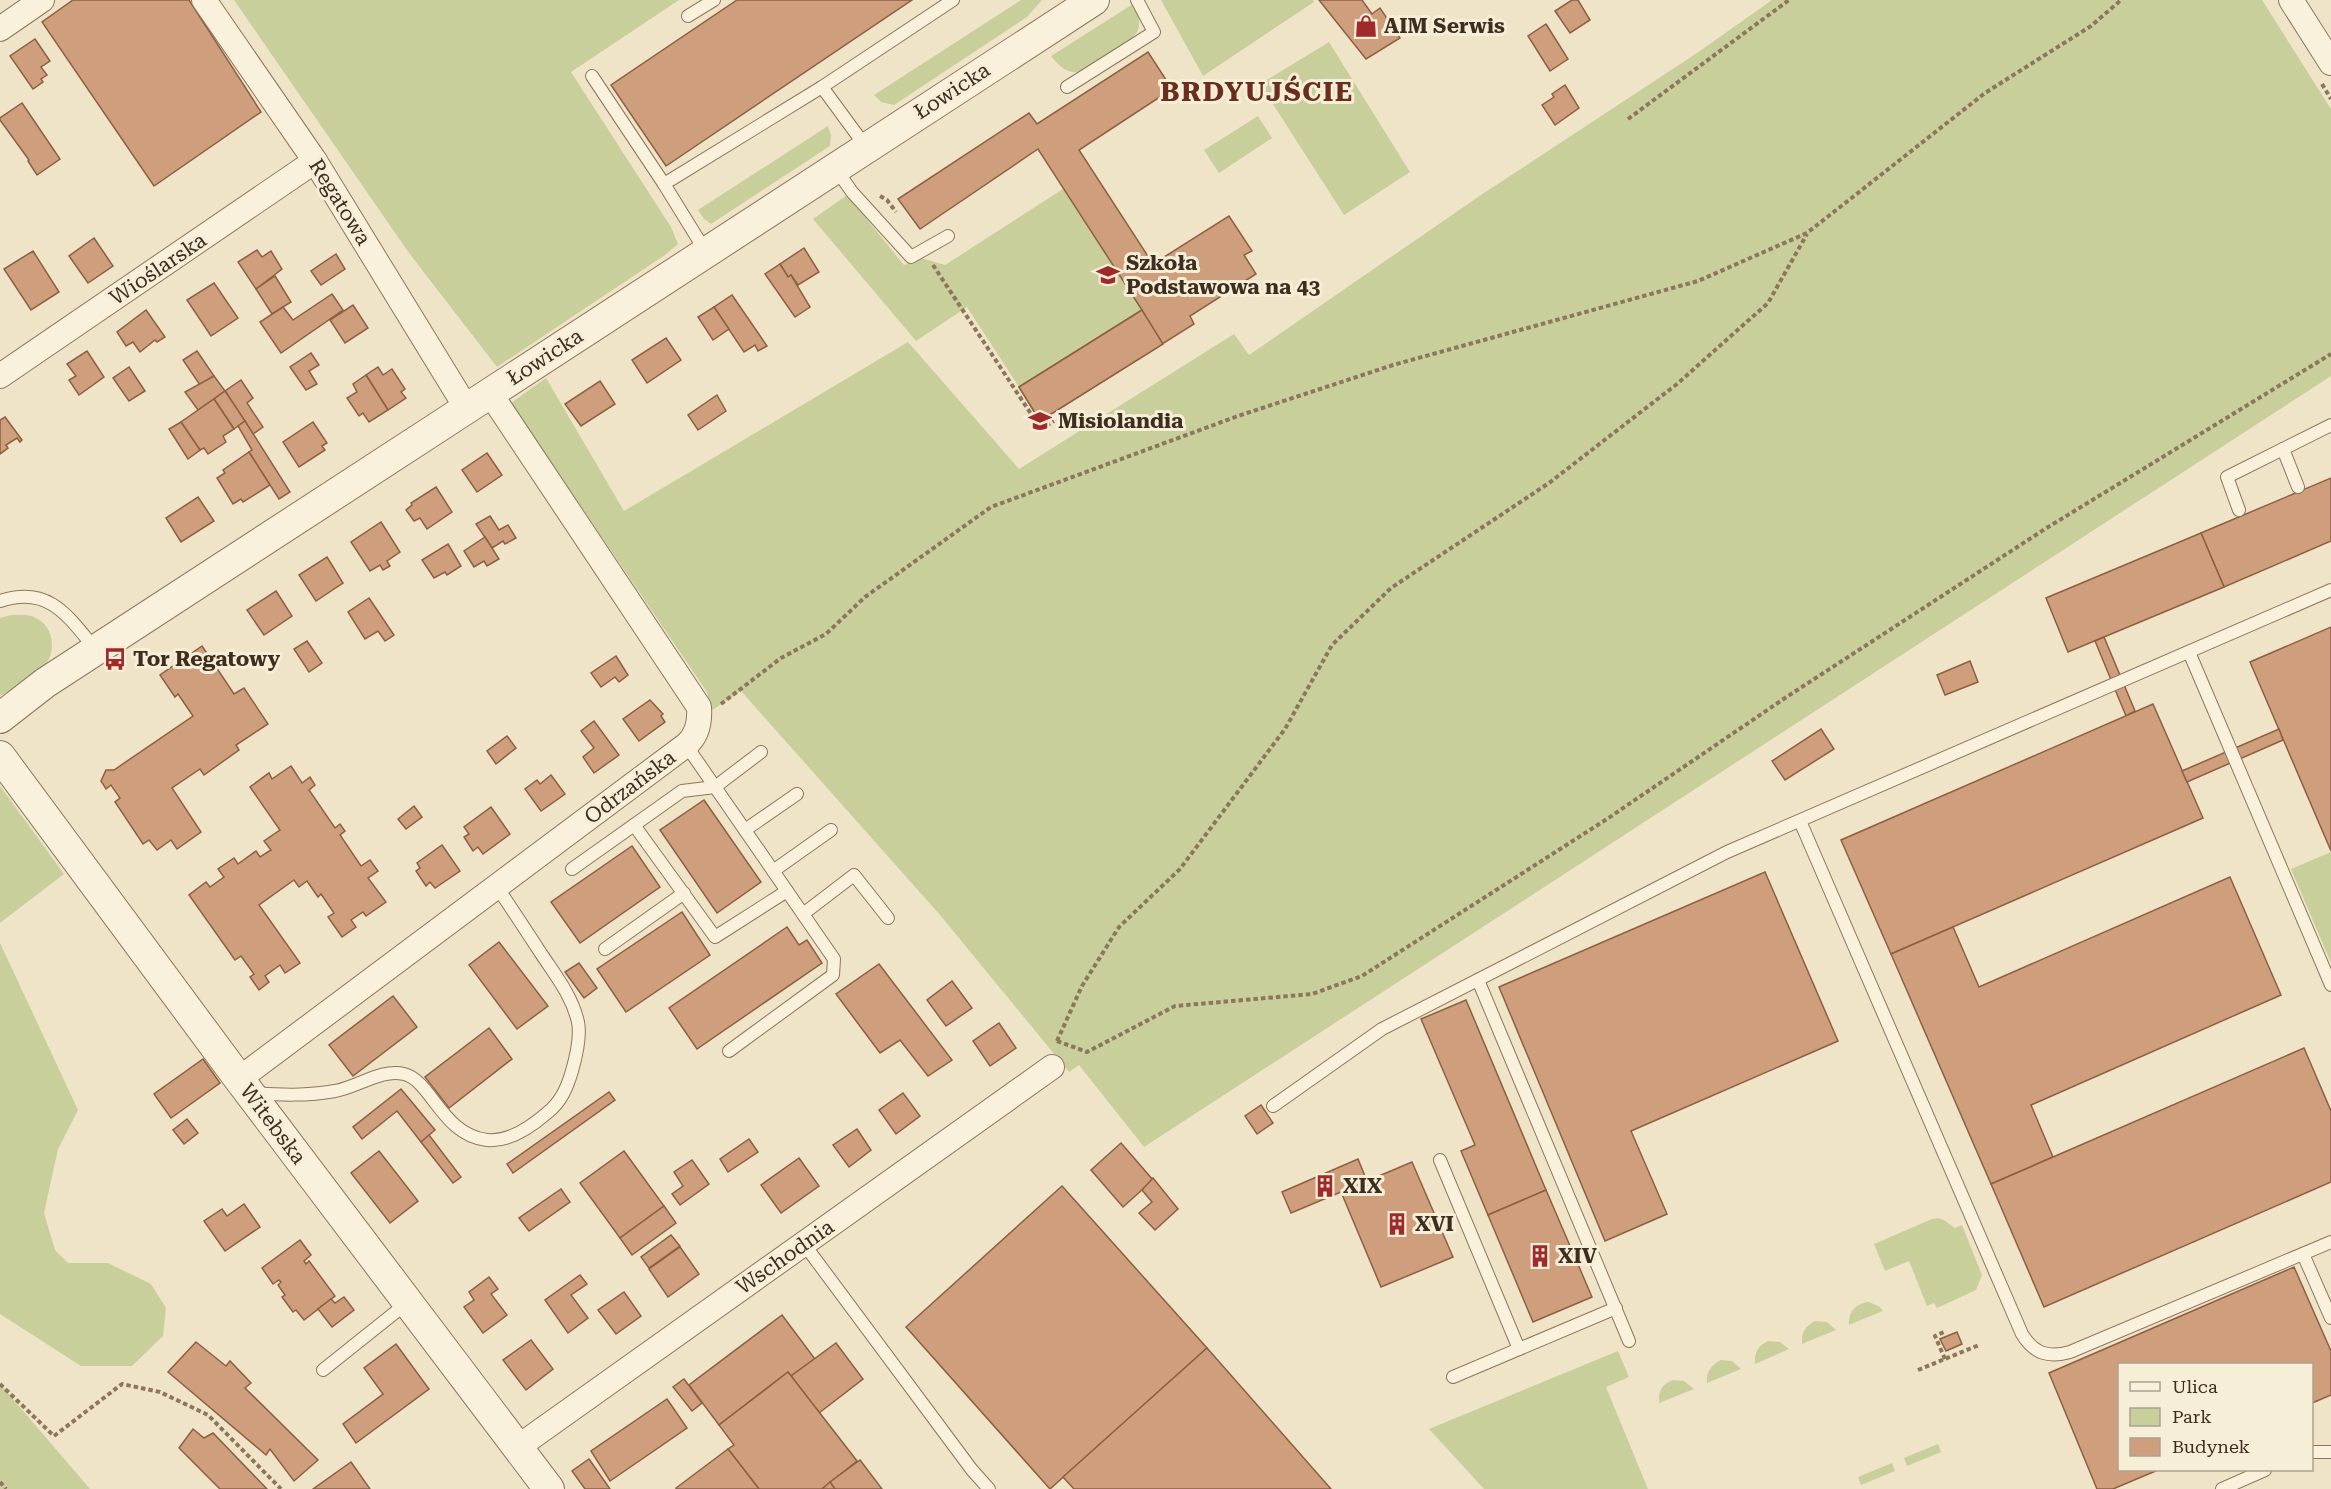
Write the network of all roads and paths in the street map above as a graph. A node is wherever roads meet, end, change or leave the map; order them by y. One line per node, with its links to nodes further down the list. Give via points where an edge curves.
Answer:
1 (42, 0): 11 (street)
2 (204, 0): 18 (street, Regatowa)
3 (714, 0): 10 (lane)
4 (954, 0): 14 (lane)
5 (1094, 0): 17 (street, Łowicka)
6 (1137, 0): 15 (lane, via 1154,32)
7 (1789, 0): 16 (path)
8 (2121, 0): 23 (path, via 2091,26 1985,93)
9 (2291, 0): 12 (street)
10 (688, 16)
11 (0, 29)
12 (2331, 63)
13 (592, 76): 20 (lane)
14 (822, 87): 17 (lane); 20 (lane)
15 (1067, 87)
16 (1628, 119)
17 (866, 147): 19 (street, Łowicka)
18 (315, 161): 28 (street, Wioślarska); 29 (street, Regatowa)
19 (835, 168): 24 (lane, via 911,257); 25 (street, Łowicka)
20 (664, 184): 25 (lane)
21 (878, 195): 22 (path)
22 (900, 217)
23 (1808, 233): 40 (path, via 1698,281 1393,365 1238,416 991,507 865,597 826,634 781,658); 60 (path, via 1768,303 1677,384 1549,483 1391,588 1332,645 1285,729 1180,869 1119,927 1082,987)
24 (948, 236)
25 (706, 252): 29 (street, Łowicka)
26 (930, 260): 30 (path, via 1041,429)
27 (2331, 354): 60 (path, via 2045,530 1362,976 1312,994 1175,1006 1087,1052)
28 (0, 376)
29 (479, 401): 37 (street, Łowicka); 40 (street, via 699,707)
30 (1054, 421)
31 (2331, 425): 32 (lane)
32 (2283, 449): 33 (lane); 34 (lane, via 2227,477)
33 (2298, 487)
34 (2239, 510)
35 (2331, 590): 38 (lane)
36 (0, 601): 37 (lane, via 17,595 42,599 64,612)
37 (96, 650): 39 (street, Łowicka)
38 (2189, 652): 46 (lane); 59 (lane)
39 (0, 718)
40 (700, 719): 41 (street, Odrzańska)
41 (686, 745): 44 (lane); 52 (street, Odrzańska)
42 (761, 752): 44 (lane)
43 (0, 756): 63 (street, Witebska)
44 (715, 787): 47 (lane, via 682,791); 48 (lane)
45 (797, 794): 48 (lane)
46 (1800, 820): 58 (lane, via 1727,852); 68 (lane, via 2030,1347 2049,1355 2070,1352)
47 (634, 825): 50 (lane); 54 (lane)
48 (745, 830): 51 (lane)
49 (831, 830): 51 (lane)
50 (572, 869)
51 (773, 871): 53 (lane)
52 (497, 886): 63 (street, Odrzańska); 63 (lane, via 569,996 578,1024 576,1057 568,1087 557,1105 534,1125 505,1139 487,1140 467,1134 450,1122 405,1074 386,1074 337,1091 302,1095)
53 (787, 891): 54 (lane, via 715,937); 55 (lane)
54 (684, 893): 57 (lane)
55 (803, 914): 56 (lane, via 854,875); 61 (lane, via 834,959 833,975)
56 (888, 918)
57 (604, 949)
58 (1478, 980): 64 (lane, via 1382,1029); 70 (lane)
59 (2331, 985)
60 (1057, 1041): 62 (path)
61 (729, 1051)
62 (1051, 1057): 67 (street, Wschodnia)
63 (244, 1086): 69 (street, Witebska)
64 (1273, 1106)
65 (1440, 1160): 75 (lane)
66 (2331, 1242): 68 (lane)
67 (804, 1244): 81 (street, Wschodnia); 89 (lane)
68 (2303, 1254): 71 (lane)
69 (408, 1302): 77 (lane); 81 (street, Witebska)
70 (1616, 1308): 73 (lane); 75 (lane)
71 (2331, 1318)
72 (1946, 1331): 76 (path, via 1935,1336)
73 (1629, 1341)
74 (1979, 1345): 76 (path)
75 (1519, 1349): 79 (lane)
76 (1945, 1359): 78 (path)
77 (322, 1370)
78 (1918, 1370)
79 (1453, 1377)
80 (0, 1384): 87 (path, via 54,1436 122,1384 160,1392 208,1416)
81 (518, 1447): 88 (street, Witebska)
82 (2313, 1452): 83 (lane)
83 (2331, 1452)
84 (2263, 1471): 90 (lane)
85 (0, 1482): 86 (path)
86 (6, 1489)
87 (281, 1489)
88 (549, 1489)
89 (989, 1489)
90 (2222, 1489)

